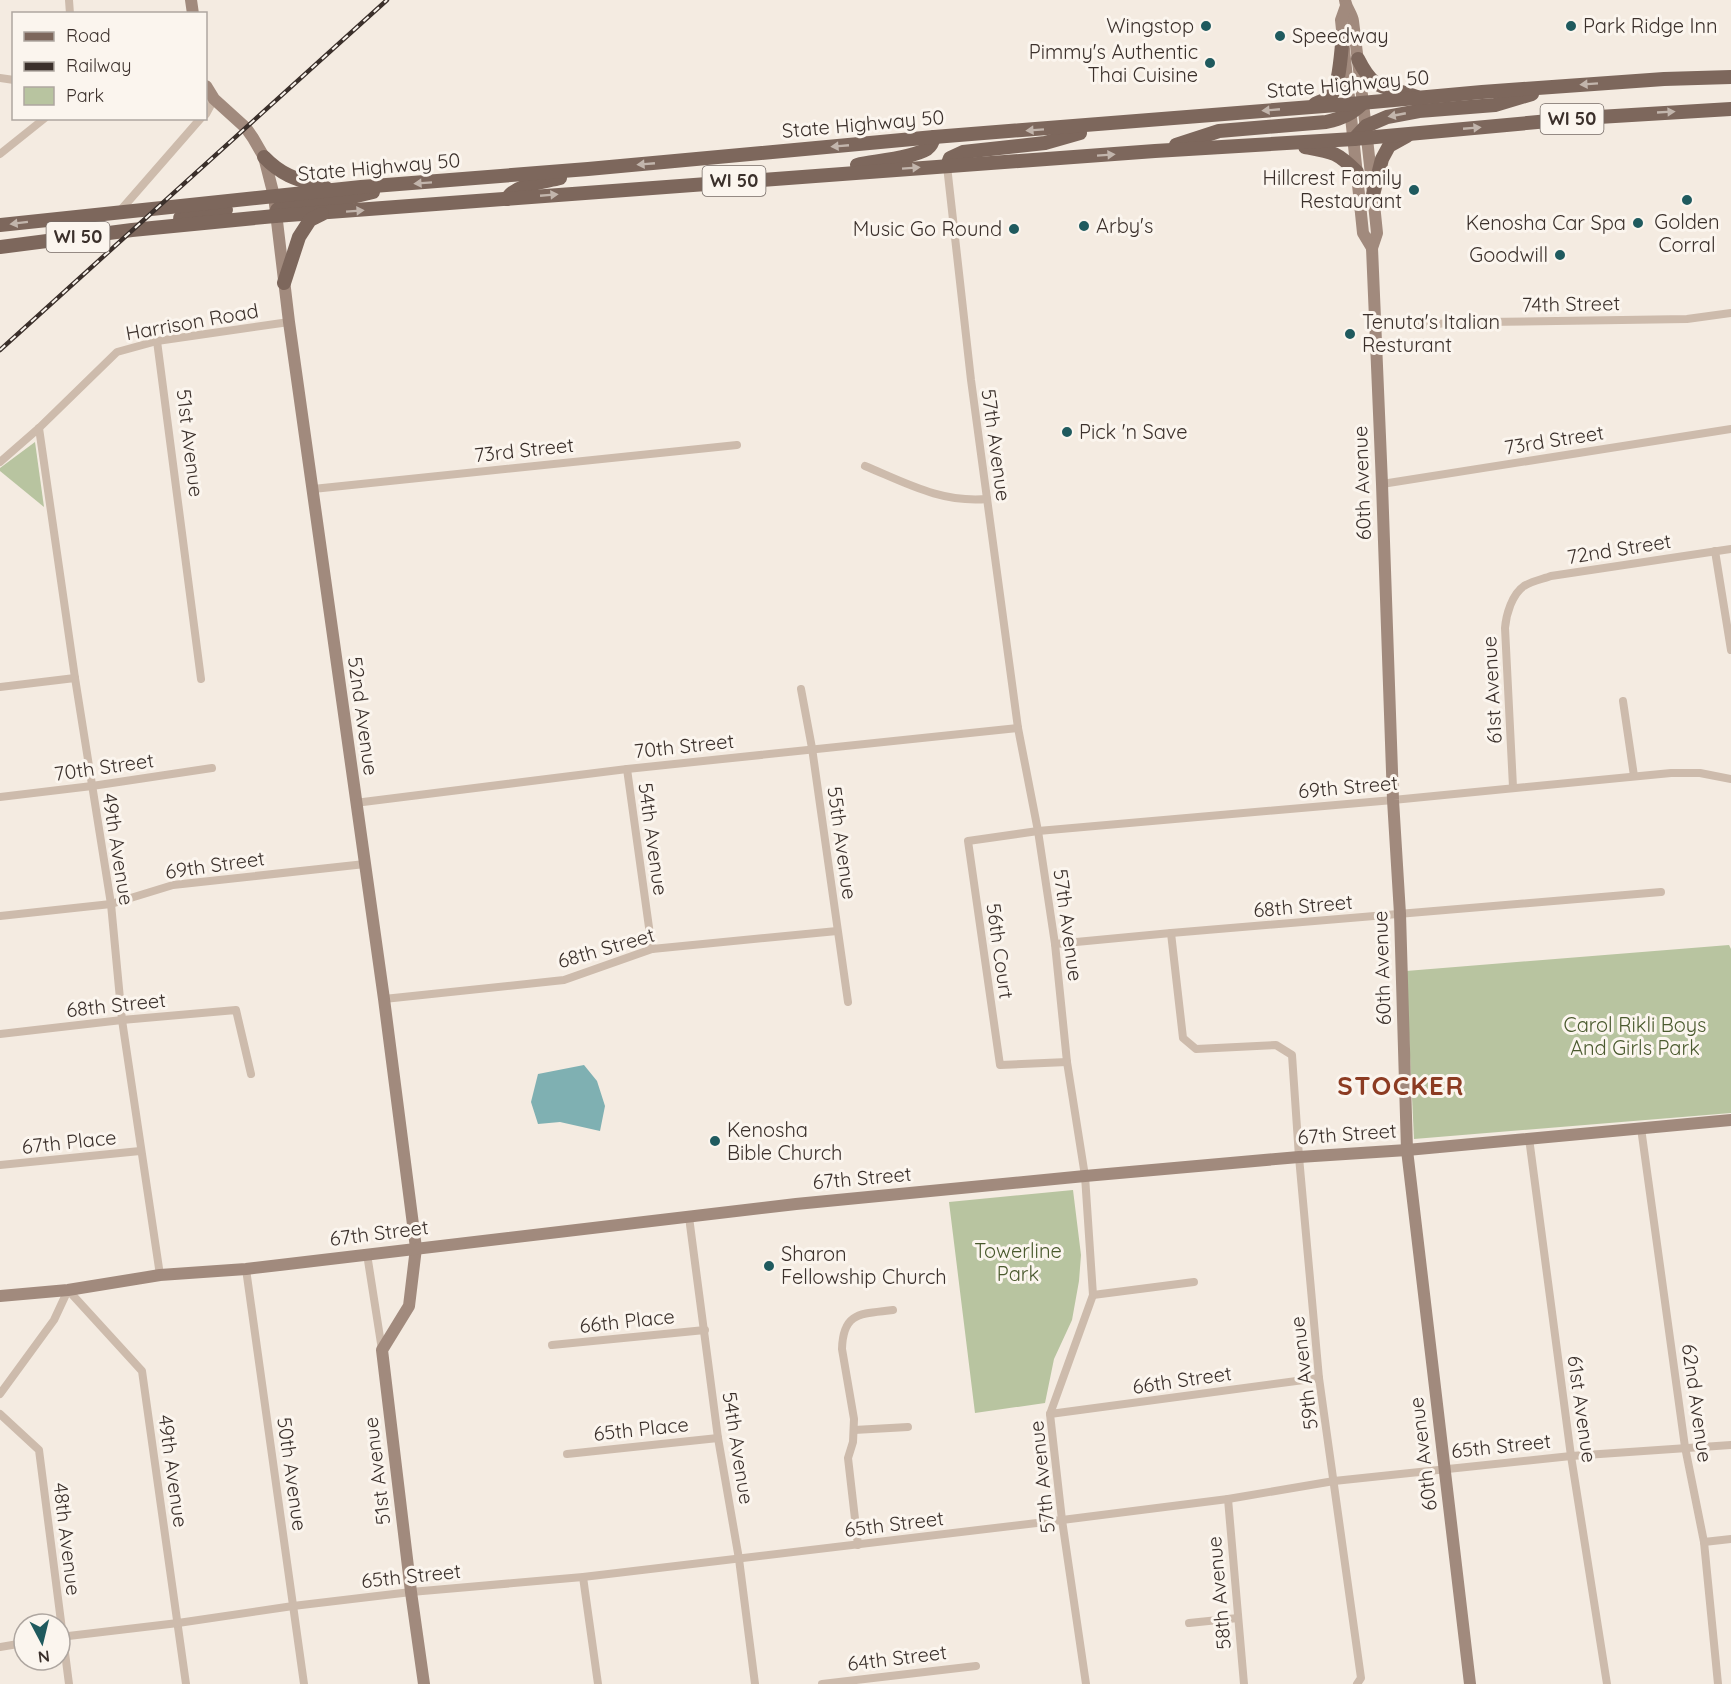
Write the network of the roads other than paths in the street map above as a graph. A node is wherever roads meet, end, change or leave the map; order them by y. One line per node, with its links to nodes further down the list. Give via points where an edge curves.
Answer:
1 (1346, 3): 2 (street, 60th Avenue); 3 (street, 60th Avenue)
2 (1342, 36): 10 (main road, via 1333,93); 11 (street, 60th Avenue)
3 (1358, 59): 7 (main road, via 1368,78 1378,86); 11 (street, 60th Avenue)
4 (1731, 77): 5 (main road, State Highway 50 / WI 50, one-way to 5)
5 (1558, 87): 7 (main road, State Highway 50 / WI 50); 19 (main road, one-way to 19, via 1495,105 1386,117)
6 (207, 88): 8 (street, 52nd Avenue)
7 (1419, 98): 11 (main road, State Highway 50 / WI 50)
8 (214, 99): 14 (street); 24 (street, 52nd Avenue, via 246,128)
9 (1731, 105): 13 (main road)
10 (1307, 107): 11 (main road, State Highway 50 / WI 50); 17 (main road, State Highway 50 / WI 50, one-way to 17)
11 (1355, 107): 19 (street, 60th Avenue); 19 (street, 60th Avenue); 22 (main road, via 1341,118 1326,122 1219,131)
12 (1731, 110): 13 (main road, State Highway 50 / WI 50)
13 (1695, 111): 18 (main road, State Highway 50 / WI 50, one-way to 13)
14 (207, 112)
15 (42, 120): 23 (street)
16 (199, 120): 34 (street)
17 (1111, 124): 20 (main road, State Highway 50 / WI 50, one-way to 20); 25 (main road, via 1045,143 963,152 950,158)
18 (1413, 133): 19 (main road, State Highway 50 / WI 50); 31 (main road, via 1389,146)
19 (1362, 134): 21 (main road, State Highway 50 / WI 50); 27 (street, 60th Avenue); 31 (street, 60th Avenue)
20 (934, 137): 26 (main road, State Highway 50 / WI 50, one-way to 26); 28 (main road, via 926,149 908,155)
21 (1282, 143): 22 (main road, State Highway 50 / WI 50); 27 (main road, via 1333,153)
22 (1155, 151): 25 (main road, State Highway 50 / WI 50, one-way to 22)
23 (0, 154)
24 (264, 157): 30 (main road, via 275,169 294,178); 32 (street, 52nd Avenue)
25 (948, 166): 28 (main road, State Highway 50 / WI 50, one-way to 25); 53 (street, 57th Avenue)
26 (588, 169): 29 (main road, State Highway 50 / WI 50, one-way to 29); 33 (main road, via 519,188)
27 (1357, 172): 40 (street, 60th Avenue, via 1363,233)
28 (787, 177): 33 (main road, State Highway 50 / WI 50, one-way to 28)
29 (401, 184): 30 (main road, State Highway 50 / WI 50); 36 (main road, via 344,200 283,205)
30 (334, 190): 32 (main road, State Highway 50 / WI 50)
31 (1373, 195): 40 (street, 60th Avenue, via 1377,233)
32 (274, 196): 34 (main road, State Highway 50 / WI 50); 36 (street, 52nd Avenue); 38 (main road, via 260,206 191,215)
33 (507, 199): 35 (main road, State Highway 50 / WI 50, one-way to 33)
34 (118, 212): 37 (main road, State Highway 50 / WI 50, one-way to 37)
35 (325, 213): 36 (main road, State Highway 50 / WI 50); 41 (main road, via 310,220 298,237)
36 (275, 216): 38 (main road, State Highway 50 / WI 50); 41 (street, 52nd Avenue)
37 (0, 225)
38 (156, 228): 39 (main road, State Highway 50 / WI 50)
39 (0, 247)
40 (1371, 248): 44 (street, 60th Avenue)
41 (284, 283): 43 (street, 52nd Avenue)
42 (1731, 313): 44 (street, 74th Street, via 1687,319)
43 (289, 322): 45 (street, Harrison Road); 52 (street, 52nd Avenue)
44 (1375, 326): 51 (street, 60th Avenue)
45 (157, 341): 46 (street, Harrison Road, via 117,352); 59 (street, 51st Avenue)
46 (39, 428): 49 (street, Harrison Road); 58 (street, 49th Avenue)
47 (1731, 429): 51 (street, 73rd Street)
48 (737, 445): 52 (street, 73rd Street)
49 (0, 462)
50 (865, 466): 53 (street, via 940,496)
51 (1382, 484): 72 (street, 60th Avenue)
52 (313, 489): 73 (street, 52nd Avenue)
53 (987, 499): 63 (street, 57th Avenue)
54 (1731, 549): 55 (street, 72nd Street)
55 (1715, 551): 56 (street, 72nd Street, via 1551,576 1523,586); 57 (street)
56 (1516, 594): 70 (street, 61st Avenue, via 1505,628)
57 (1731, 650)
58 (75, 678): 60 (street); 69 (street, 49th Avenue)
59 (201, 680)
60 (0, 687)
61 (801, 689): 64 (street, 55th Avenue)
62 (1623, 700): 67 (street)
63 (1018, 728): 64 (street, 70th Street); 74 (street, 57th Avenue)
64 (812, 748): 66 (street, 70th Street); 81 (street, 55th Avenue)
65 (212, 768): 69 (street, 70th Street)
66 (627, 769): 73 (street, 70th Street); 84 (street, 54th Avenue)
67 (1634, 776): 68 (street, 69th Street, via 1700,772); 70 (street, 69th Street)
68 (1731, 779)
69 (92, 786): 71 (street, 70th Street); 78 (street, 49th Avenue)
70 (1513, 787): 72 (street, 69th Street)
71 (0, 797)
72 (1393, 800): 74 (street, 69th Street); 79 (street, 60th Avenue)
73 (355, 803): 76 (street, 52nd Avenue)
74 (1038, 831): 75 (street, 69th Street); 83 (street, 57th Avenue)
75 (968, 841): 89 (street, 56th Court, via 1000,1065)
76 (364, 864): 78 (street, 69th Street, via 173,885); 85 (street, 52nd Avenue)
77 (1661, 892): 79 (street, 68th Street)
78 (111, 904): 80 (street, 69th Street); 87 (street, 49th Avenue)
79 (1400, 914): 82 (street, 68th Street); 94 (street, 60th Avenue)
80 (0, 916)
81 (837, 931): 84 (street, 68th Street); 86 (street, 55th Avenue)
82 (1171, 933): 83 (street, 68th Street); 96 (street, 59th Avenue, via 1183,1038 1196,1049 1276,1045 1292,1056)
83 (1055, 945): 89 (street, 57th Avenue)
84 (652, 949): 85 (street, 68th Street, via 564,980)
85 (384, 999): 100 (street, 52nd Avenue)
86 (848, 1002)
87 (122, 1020): 88 (street, 68th Street); 90 (street, 68th Street, via 236,1010); 95 (street, 49th Avenue)
88 (0, 1034)
89 (1067, 1062): 98 (street, 57th Avenue)
90 (251, 1074)
91 (1731, 1120): 92 (street, 67th Street)
92 (1641, 1128): 93 (street, 67th Street); 120 (street, 62nd Avenue)
93 (1529, 1138): 94 (street, 67th Street); 122 (street, 61st Avenue)
94 (1407, 1150): 96 (street, 67th Street); 123 (street, 60th Avenue)
95 (141, 1151): 97 (street, 67th Place); 103 (street, 49th Avenue)
96 (1299, 1157): 98 (street, 67th Street); 112 (street, 59th Avenue)
97 (0, 1165)
98 (1085, 1176): 99 (street, 67th Street); 106 (street, 57th Avenue)
99 (689, 1217): 100 (street, 67th Street); 109 (street, 54th Avenue)
100 (416, 1248): 101 (street, 67th Street); 111 (street, 52nd Avenue, via 409,1306)
101 (367, 1254): 102 (street, 67th Street); 111 (street, 51st Avenue)
102 (246, 1269): 103 (street, 67th Street); 133 (street, 50th Avenue)
103 (160, 1275): 105 (street, 67th Street)
104 (1194, 1282): 106 (street)
105 (68, 1290): 107 (street, 67th Street); 113 (street, via 54,1320); 136 (street, 49th Avenue, via 142,1371)
106 (1094, 1294): 115 (street, 57th Avenue)
107 (0, 1296)
108 (893, 1310): 117 (street, via 856,1316 845,1327 842,1349)
109 (705, 1330): 110 (street, 66th Place); 118 (street, 54th Avenue)
110 (552, 1345)
111 (382, 1350): 132 (street, 51st Avenue)
112 (1319, 1378): 115 (street, 66th Street); 124 (street, 59th Avenue)
113 (0, 1394)
114 (0, 1414): 134 (street, 48th Avenue, via 39,1450)
115 (1050, 1414): 126 (street, 57th Avenue)
116 (908, 1427): 117 (street)
117 (854, 1430): 129 (street, via 848,1458)
118 (718, 1438): 121 (street, 65th Place); 130 (street, 54th Avenue)
119 (1731, 1445): 120 (street, 65th Street)
120 (1686, 1447): 122 (street, 65th Street); 128 (street, 62nd Avenue)
121 (567, 1454)
122 (1571, 1456): 123 (street, 65th Street); 150 (street, 61st Avenue)
123 (1444, 1469): 124 (street, 65th Street); 149 (street, 60th Avenue)
124 (1334, 1481): 125 (street, 65th Street); 148 (street, 59th Avenue, via 1360,1678)
125 (1228, 1499): 126 (street, 65th Street); 135 (street, 58th Avenue)
126 (1062, 1520): 129 (street, 65th Street); 146 (street, 57th Avenue)
127 (1731, 1539): 128 (street)
128 (1704, 1542): 151 (street, 62nd Avenue)
129 (858, 1545): 130 (street, 65th Street)
130 (739, 1559): 131 (street, 65th Street); 144 (street, 54th Avenue)
131 (583, 1577): 132 (street, 65th Street); 143 (street)
132 (411, 1592): 133 (street, 65th Street); 142 (street, 51st Avenue)
133 (293, 1606): 136 (street, 65th Street); 141 (street, 50th Avenue)
134 (58, 1612)
135 (1238, 1618): 137 (street); 147 (street, 58th Avenue)
136 (178, 1623): 138 (street, 65th Street); 140 (street, 49th Avenue)
137 (1189, 1623)
138 (72, 1636)
139 (976, 1666): 145 (street, 64th Street)
140 (186, 1684)
141 (304, 1684)
142 (424, 1684)
143 (598, 1684)
144 (755, 1684)
145 (822, 1684)
146 (1086, 1684)
147 (1244, 1684)
148 (1357, 1684)
149 (1470, 1684)
150 (1607, 1684)
151 (1718, 1684)

